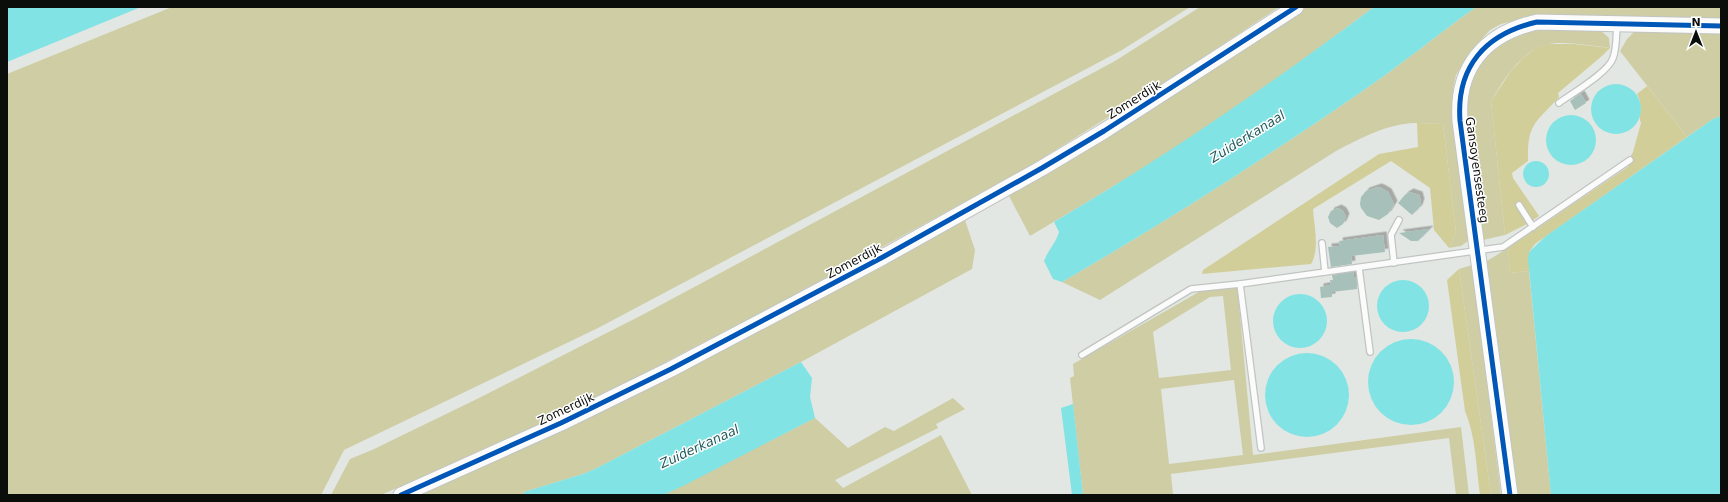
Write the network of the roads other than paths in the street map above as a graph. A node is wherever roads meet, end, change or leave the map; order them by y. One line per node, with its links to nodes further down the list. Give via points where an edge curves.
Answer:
1 (1296, 7): 18 (street, Zomerdijk, via 1104,131 883,257 671,369 561,423)
2 (1617, 24): 3 (street, Gansoyensesteeg); 4 (lane, via 1614,56 1610,64 1602,73); 10 (street, Gansoyensesteeg, via 1549,22 1520,26 1486,48 1469,67 1461,86 1459,106)
3 (1721, 26)
4 (1559, 103)
5 (1630, 160): 8 (lane)
6 (1519, 205): 8 (lane)
7 (1399, 220): 11 (lane, via 1391,235)
8 (1533, 227): 10 (lane, via 1502,247)
9 (1322, 243): 13 (lane)
10 (1479, 252): 11 (lane); 19 (street, Gansoyensesteeg)
11 (1394, 263): 12 (lane)
12 (1359, 268): 13 (lane); 15 (lane)
13 (1325, 272): 14 (lane)
14 (1240, 284): 16 (lane, via 1191,289); 17 (lane)
15 (1370, 352)
16 (1082, 355)
17 (1261, 448)
18 (401, 495)
19 (1510, 495)

